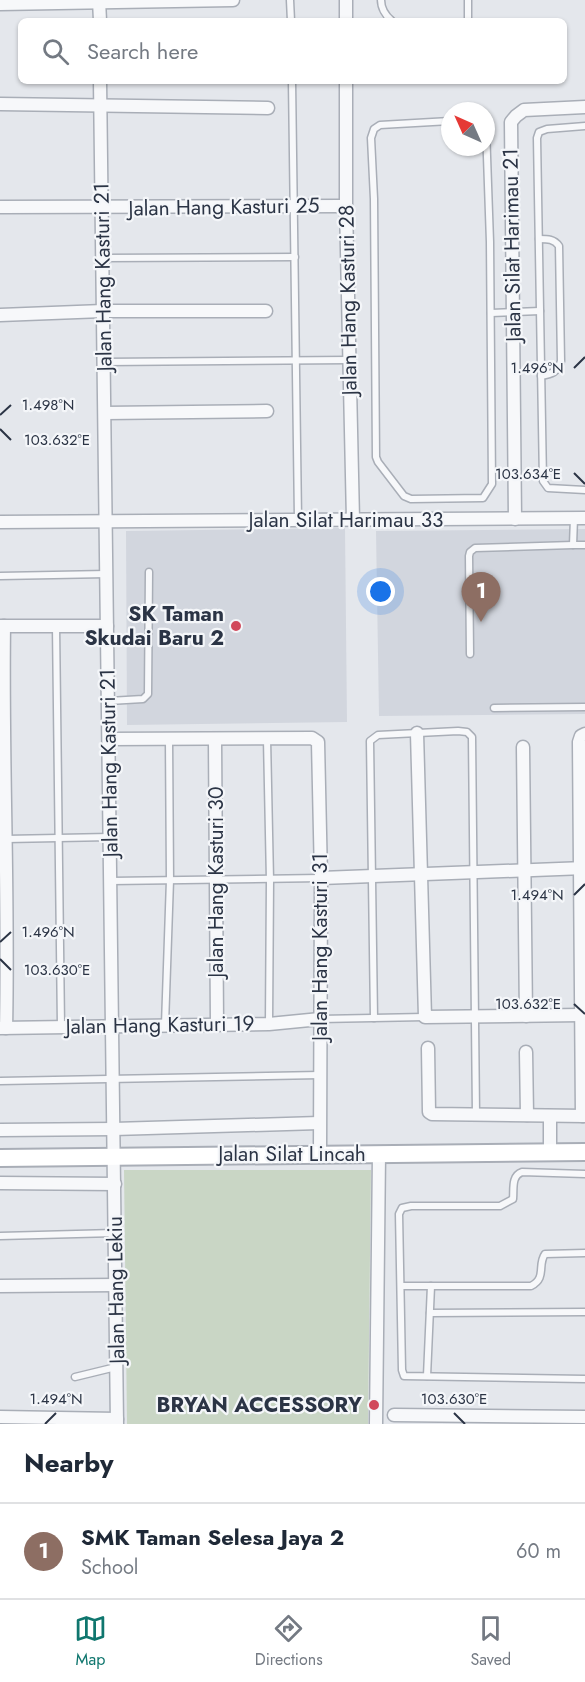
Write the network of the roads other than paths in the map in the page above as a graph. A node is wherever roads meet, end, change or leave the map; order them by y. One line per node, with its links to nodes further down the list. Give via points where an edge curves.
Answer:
1 (99, 0): 2 (street); 7 (street); 8 (street)
2 (233, 0)
3 (290, 0): 9 (lane)
4 (346, 0): 10 (street)
5 (381, 0): 11 (lane)
6 (468, 0): 12 (lane)
7 (0, 4)
8 (99, 18)
9 (291, 18)
10 (346, 18)
11 (390, 18)
12 (468, 18)
13 (100, 84): 17 (street, Jalan Hang Kasturi 21)
14 (292, 84): 23 (lane)
15 (346, 84): 24 (street, Jalan Hang Kasturi 28)
16 (0, 104): 17 (street)
17 (100, 104): 19 (street); 26 (street, Jalan Hang Kasturi 21)
18 (585, 107): 33 (street, Jalan Silat Harimau 21, via 524,110 511,122)
19 (268, 108)
20 (441, 121): 34 (lane, via 380,124 371,138 376,457 411,499 483,498 492,484)
21 (585, 126): 27 (lane, via 539,132)
22 (487, 156): 34 (lane)
23 (294, 206): 24 (street, Jalan Hang Kasturi 25); 26 (street, Jalan Hang Kasturi 25); 28 (lane)
24 (346, 206): 37 (street, Jalan Hang Kasturi 28)
25 (0, 207): 26 (street, Jalan Hang Kasturi 25)
26 (102, 208): 29 (street, Jalan Hang Kasturi 21)
27 (539, 239): 32 (lane); 39 (lane, via 550,239 559,246 561,361 559,369 551,375)
28 (295, 257): 29 (lane); 36 (lane)
29 (103, 258): 30 (street, Jalan Hang Kasturi 21)
30 (103, 311): 31 (street); 35 (street); 38 (street, Jalan Hang Kasturi 21)
31 (267, 311)
32 (540, 311): 33 (lane); 39 (lane)
33 (513, 312): 34 (lane); 44 (street, Jalan Silat Harimau 21)
34 (491, 313)
35 (0, 315)
36 (296, 359): 37 (lane); 38 (lane); 45 (lane)
37 (350, 360): 46 (street, Jalan Hang Kasturi 28)
38 (104, 362): 41 (street, Jalan Hang Kasturi 21)
39 (541, 376): 42 (lane, via 544,484 551,489)
40 (267, 411): 41 (street)
41 (105, 413): 47 (street, Jalan Hang Kasturi 21)
42 (585, 490)
43 (579, 518): 44 (street, Jalan Silat Harimau 33); 50 (lane)
44 (515, 519): 46 (street, Jalan Silat Harimau 33)
45 (298, 520): 46 (street, Jalan Silat Harimau 33); 47 (street, Jalan Silat Harimau 33)
46 (353, 520)
47 (106, 521): 48 (street, Jalan Silat Harimau 33); 52 (street, Jalan Hang Kasturi 21)
48 (0, 522)
49 (585, 544): 50 (lane)
50 (573, 545): 57 (lane, via 471,551)
51 (149, 572): 58 (lane, via 148,694 143,699)
52 (107, 574): 53 (lane); 56 (street, Jalan Hang Kasturi 21)
53 (0, 576)
54 (2, 626): 55 (street); 59 (street)
55 (56, 626): 56 (street); 71 (lane)
56 (107, 626): 58 (street, Jalan Hang Kasturi 21)
57 (470, 654)
58 (109, 701): 64 (street, Jalan Hang Kasturi 21)
59 (2, 706): 69 (street)
60 (585, 707): 61 (lane)
61 (494, 708)
62 (417, 733): 76 (lane, via 458,730 472,737); 77 (street); 78 (lane, via 378,735 370,741)
63 (585, 734): 74 (street, via 579,742)
64 (109, 739): 66 (street); 70 (street, Jalan Hang Kasturi 21)
65 (267, 739): 67 (street); 79 (street, Jalan Hang Kasturi 31, via 312,738 318,742); 82 (lane)
66 (168, 740): 67 (street); 80 (lane)
67 (215, 740): 81 (street, Jalan Hang Kasturi 30)
68 (523, 747): 75 (street)
69 (2, 786): 72 (street)
70 (110, 837): 71 (lane); 83 (street, Jalan Hang Kasturi 21)
71 (58, 838): 72 (lane); 95 (lane)
72 (6, 839): 73 (street)
73 (3, 863): 84 (street)
74 (583, 868): 75 (street); 85 (street)
75 (524, 871): 76 (street); 87 (street)
76 (474, 873): 77 (street); 86 (lane)
77 (421, 874): 78 (street); 88 (street)
78 (372, 877): 79 (street); 89 (lane)
79 (321, 878): 82 (lane); 90 (street, Jalan Hang Kasturi 31)
80 (170, 880): 81 (lane); 83 (lane); 93 (lane)
81 (216, 880): 82 (lane); 91 (street, Jalan Hang Kasturi 30)
82 (270, 880): 92 (lane)
83 (111, 881): 94 (street, Jalan Hang Kasturi 21)
84 (4, 944): 96 (street)
85 (582, 1015): 87 (street); 105 (street)
86 (475, 1016): 87 (street); 88 (street); 102 (lane)
87 (526, 1016)
88 (425, 1017): 89 (lane)
89 (374, 1018): 90 (lane)
90 (320, 1019): 92 (street, Jalan Hang Kasturi 19); 99 (street, Jalan Hang Kasturi 31)
91 (216, 1024): 92 (street, Jalan Hang Kasturi 19); 93 (street, Jalan Hang Kasturi 19)
92 (269, 1024)
93 (165, 1025): 94 (street, Jalan Hang Kasturi 19)
94 (113, 1026): 95 (street, Jalan Hang Kasturi 19); 101 (street, Jalan Hang Kasturi 21)
95 (61, 1027): 96 (street, Jalan Hang Kasturi 19)
96 (3, 1028)
97 (428, 1048): 102 (street, via 429,1112)
98 (526, 1052): 103 (street)
99 (320, 1076): 101 (lane); 106 (street, Jalan Hang Kasturi 31)
100 (0, 1081): 101 (lane)
101 (114, 1081): 107 (street, Jalan Hang Kasturi 21)
102 (476, 1115): 103 (street)
103 (527, 1116): 104 (street)
104 (550, 1116): 105 (street); 109 (street)
105 (583, 1116)
106 (319, 1123): 107 (street); 111 (street, Jalan Hang Kasturi 31)
107 (114, 1129): 108 (street); 113 (street, Jalan Hang Kasturi 21)
108 (0, 1130)
109 (550, 1152): 110 (street, Jalan Silat Lincah); 112 (street, Jalan Silat Lincah)
110 (585, 1152)
111 (320, 1153): 112 (street, Jalan Silat Lincah); 113 (street, Jalan Silat Lincah)
112 (379, 1154): 135 (street)
113 (115, 1156): 114 (street, Jalan Silat Lincah); 117 (street, Jalan Hang Lekiu)
114 (0, 1158)
115 (585, 1173): 123 (lane, via 522,1172 514,1178 513,1199 500,1206 402,1208)
116 (0, 1183): 117 (street)
117 (115, 1184): 118 (street, Jalan Hang Lekiu)
118 (115, 1233): 119 (lane); 121 (street, Jalan Hang Lekiu)
119 (0, 1236)
120 (585, 1253): 124 (lane, via 545,1254 542,1277 531,1286)
121 (116, 1285): 122 (street); 127 (street, Jalan Hang Lekiu)
122 (0, 1286)
123 (400, 1286): 124 (lane); 128 (lane, via 402,1370 404,1376)
124 (430, 1286): 126 (lane)
125 (585, 1312): 126 (lane)
126 (430, 1313): 128 (lane)
127 (117, 1367): 129 (lane); 134 (street, Jalan Hang Lekiu)
128 (428, 1376): 130 (lane)
129 (75, 1377)
130 (585, 1379)
131 (394, 1415): 133 (street)
132 (0, 1417): 134 (street)
133 (580, 1419)
134 (117, 1421)
135 (376, 1424)

